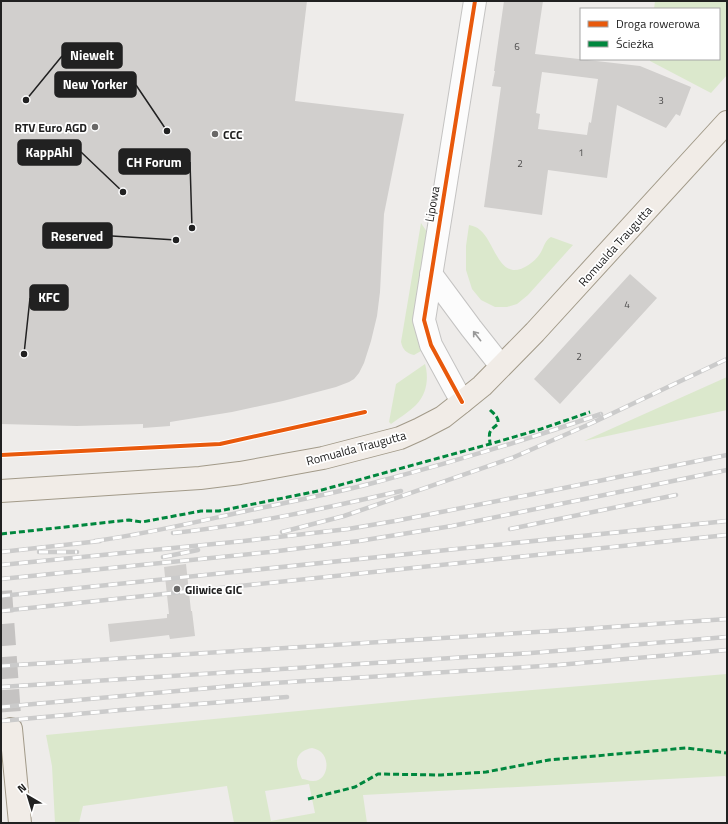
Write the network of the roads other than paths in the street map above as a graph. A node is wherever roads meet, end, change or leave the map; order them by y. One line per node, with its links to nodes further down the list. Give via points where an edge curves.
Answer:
1 (475, 1): 3 (street, Lipowa)
2 (727, 122): 4 (main road, Romualda Traugutta, via 544,324)
3 (431, 274): 4 (street, one-way to 3); 5 (street, Lipowa, via 424,320 431,345)
4 (501, 366): 5 (main road, Romualda Traugutta)
5 (462, 402): 6 (main road, Romualda Traugutta, via 443,417 400,438 324,458 200,478)
6 (1, 490)
7 (11, 729): 8 (main road)
8 (20, 823)

